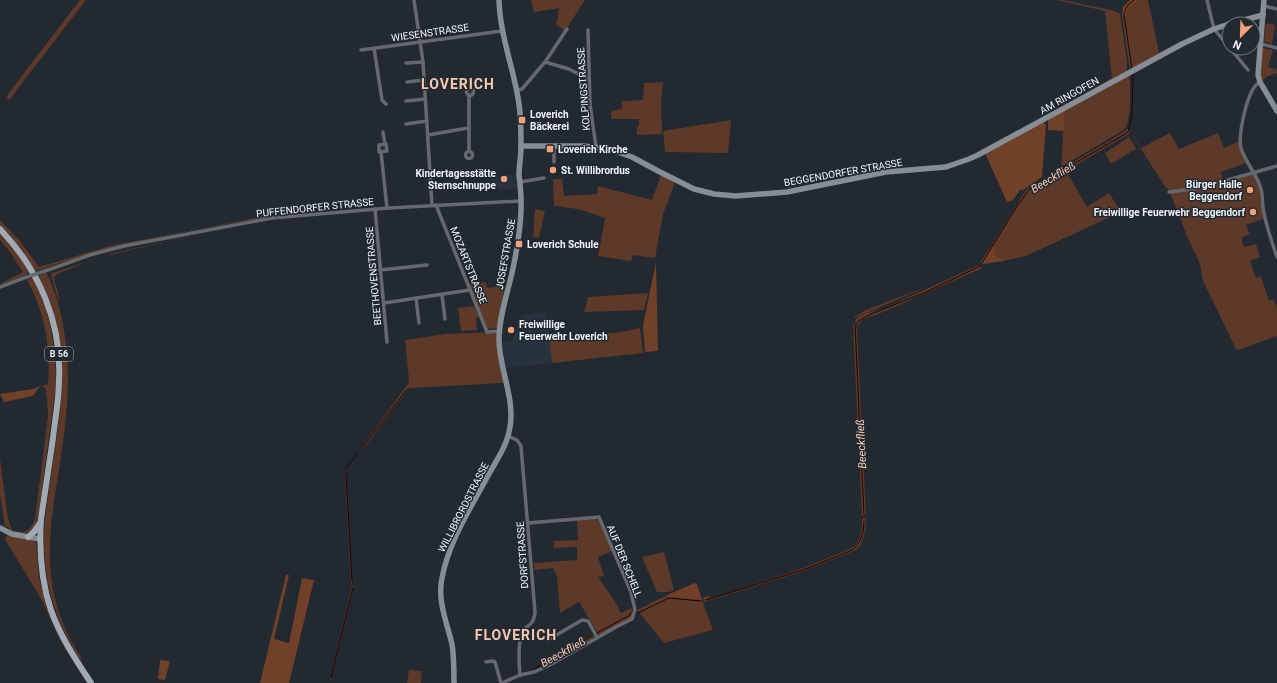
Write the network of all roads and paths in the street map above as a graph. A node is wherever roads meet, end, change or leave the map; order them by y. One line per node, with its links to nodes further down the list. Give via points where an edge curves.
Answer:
1 (414, 0): 14 (street, MOZARTSTRASSE)
2 (499, 0): 12 (street, JOSEFSTRASSE)
3 (1207, 0): 9 (street)
4 (1264, 3): 5 (street); 6 (street)
5 (1277, 10)
6 (1263, 14): 7 (street, AM RINGOFEN); 15 (street)
7 (1256, 16)
8 (1221, 26): 9 (street, AM RINGOFEN)
9 (1214, 28): 13 (street); 48 (street, AM RINGOFEN, via 973,157 946,167)
10 (567, 29): 22 (street)
11 (588, 30): 25 (street, KOLPINGSTRASSE)
12 (502, 31): 14 (street, WIESENSTRASSE); 29 (street, JOSEFSTRASSE)
13 (1221, 36)
14 (420, 42): 16 (street, WIESENSTRASSE); 21 (street, MOZARTSTRASSE)
15 (1261, 44): 17 (street)
16 (374, 48): 18 (street, WIESENSTRASSE); 33 (street, via 382,100)
17 (1277, 48)
18 (360, 50)
19 (1237, 56): 24 (street)
20 (1260, 56): 28 (street)
21 (422, 62): 23 (street); 26 (street, MOZARTSTRASSE)
22 (545, 62): 25 (street, via 569,69); 29 (street, via 522,89)
23 (406, 63)
24 (1248, 70)
25 (588, 79): 43 (street, KOLPINGSTRASSE)
26 (424, 80): 27 (street); 31 (street, MOZARTSTRASSE)
27 (407, 82)
28 (1260, 82): 34 (street); 49 (street, via 1251,93 1240,132 1241,148)
29 (516, 91): 41 (street, JOSEFSTRASSE, via 521,120)
30 (469, 95): 37 (street)
31 (425, 99): 32 (street); 35 (street, MOZARTSTRASSE)
32 (406, 101)
33 (386, 104)
34 (1277, 111)
35 (427, 122): 36 (street); 39 (street, MOZARTSTRASSE)
36 (406, 124)
37 (468, 128): 39 (street); 44 (street)
38 (383, 132): 40 (street)
39 (428, 135): 54 (street, MOZARTSTRASSE)
40 (385, 144): 45 (street, via 387,151); 45 (street, via 379,145)
41 (521, 146): 42 (street, BEGGENDORFER STRASSE); 51 (street, JOSEFSTRASSE)
42 (554, 147): 43 (street, BEGGENDORFER STRASSE); 46 (street)
43 (596, 147): 48 (street, BEGGENDORFER STRASSE, via 632,157 694,189 726,196 787,192 886,172)
44 (469, 151)
45 (381, 152): 55 (street)
46 (554, 162)
47 (1277, 166): 49 (street)
48 (929, 168)
49 (1254, 172): 52 (street, via 1200,188); 58 (street, via 1263,194 1265,221)
50 (544, 178): 51 (street)
51 (520, 182): 53 (street, JOSEFSTRASSE)
52 (1169, 192)
53 (521, 201): 54 (street, PUFFENDORFER STRASSE); 68 (street, JOSEFSTRASSE, via 519,234)
54 (434, 205): 55 (street, PUFFENDORFER STRASSE); 62 (street, MOZARTSTRASSE)
55 (387, 208): 56 (street, PUFFENDORFER STRASSE)
56 (375, 209): 60 (street, BEETHOVENSTRASSE); 61 (street, PUFFENDORFER STRASSE, bridge, via 298,215 219,227 118,248 90,255)
57 (0, 229): 72 (main road, B 56, via 22,254 42,288 58,342 58,400)
58 (1277, 257)
59 (427, 265): 60 (street)
60 (380, 270): 65 (street, BEETHOVENSTRASSE)
61 (0, 287)
62 (470, 290): 63 (street); 68 (street, MOZARTSTRASSE, via 487,332)
63 (442, 295): 64 (street); 66 (street)
64 (416, 298): 65 (street); 67 (street)
65 (384, 303): 69 (street, BEETHOVENSTRASSE)
66 (445, 319)
67 (419, 323)
68 (500, 331): 70 (street, JOSEFSTRASSE, via 499,346)
69 (387, 342)
70 (504, 370): 71 (street, WILLIBRORDSTRASSE, via 511,410)
71 (508, 436): 73 (street, DORFSTRASSE, via 517,440 521,446); 82 (street, WILLIBRORDSTRASSE, via 459,532 441,580 442,606 454,657)
72 (41, 519): 75 (main road); 76 (main road, B 56)
73 (528, 523): 77 (street, AUF DER SCHELL, via 599,517 631,592 635,610 632,619); 80 (street, DORFSTRASSE, via 535,612 532,624 521,636)
74 (0, 528): 75 (street, via 12,534)
75 (28, 537): 76 (street)
76 (40, 538): 81 (main road, B 56, via 44,585 51,611 70,650)
77 (597, 638): 78 (street, via 588,621 582,620); 80 (street, via 550,665)
78 (548, 640)
79 (486, 662): 83 (street, via 495,662)
80 (520, 675): 83 (street)
81 (91, 683)
82 (454, 683)
83 (502, 683)

